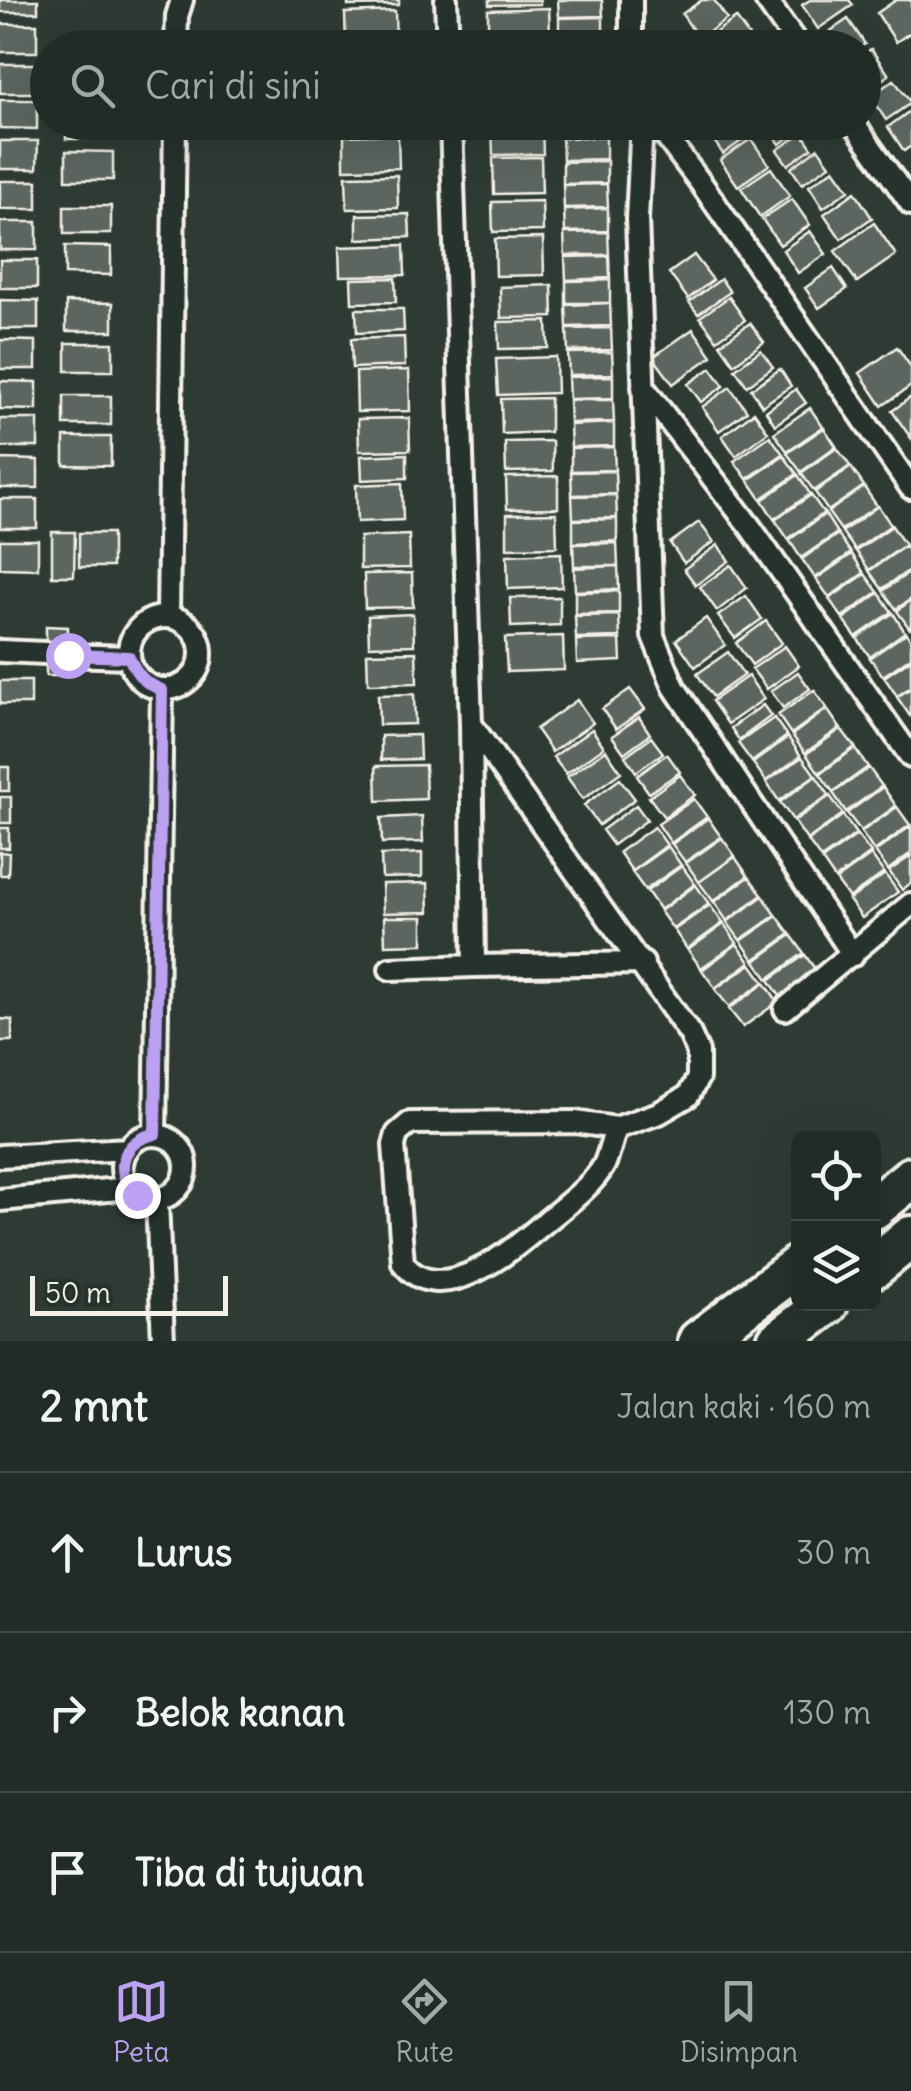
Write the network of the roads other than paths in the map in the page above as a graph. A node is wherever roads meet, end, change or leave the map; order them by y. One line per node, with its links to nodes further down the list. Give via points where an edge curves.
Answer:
1 (182, 0): 5 (street)
2 (446, 0): 6 (street)
3 (631, 0): 7 (street)
4 (766, 0): 8 (street)
5 (177, 30)
6 (447, 30)
7 (632, 30)
8 (787, 30)
9 (175, 140): 17 (street)
10 (451, 140): 23 (street)
11 (641, 140): 15 (street)
12 (668, 140): 16 (street)
13 (866, 140): 14 (street)
14 (911, 204)
15 (643, 387): 24 (street); 26 (street, via 650,606 660,660)
16 (911, 488)
17 (168, 616): 21 (street, via 140,628); 22 (street, via 191,628 200,652 190,680)
18 (0, 651): 19 (street)
19 (46, 654)
20 (68, 655): 21 (street)
21 (129, 657): 22 (street, via 146,684)
22 (162, 690): 32 (street)
23 (471, 724): 27 (street); 28 (street)
24 (911, 757)
25 (911, 904): 26 (street)
26 (854, 954): 30 (street)
27 (643, 963): 28 (street); 31 (street, via 690,1034 698,1078 688,1096)
28 (474, 966): 29 (street)
29 (390, 968)
30 (784, 1009)
31 (616, 1128): 31 (street, via 575,1122 402,1126 394,1145 403,1263 411,1274 437,1279 491,1266 603,1168)
32 (155, 1134): 33 (street); 38 (street, via 182,1150 187,1172 177,1191)
33 (128, 1148): 34 (street); 36 (street, via 122,1168)
34 (0, 1156)
35 (911, 1178): 39 (highway)
36 (129, 1188): 37 (street); 38 (street)
37 (0, 1200)
38 (157, 1200): 44 (street)
39 (881, 1202)
40 (911, 1237): 41 (highway)
41 (881, 1261)
42 (791, 1271): 45 (highway)
43 (817, 1311): 46 (highway)
44 (163, 1341)
45 (698, 1341)
46 (778, 1341)

